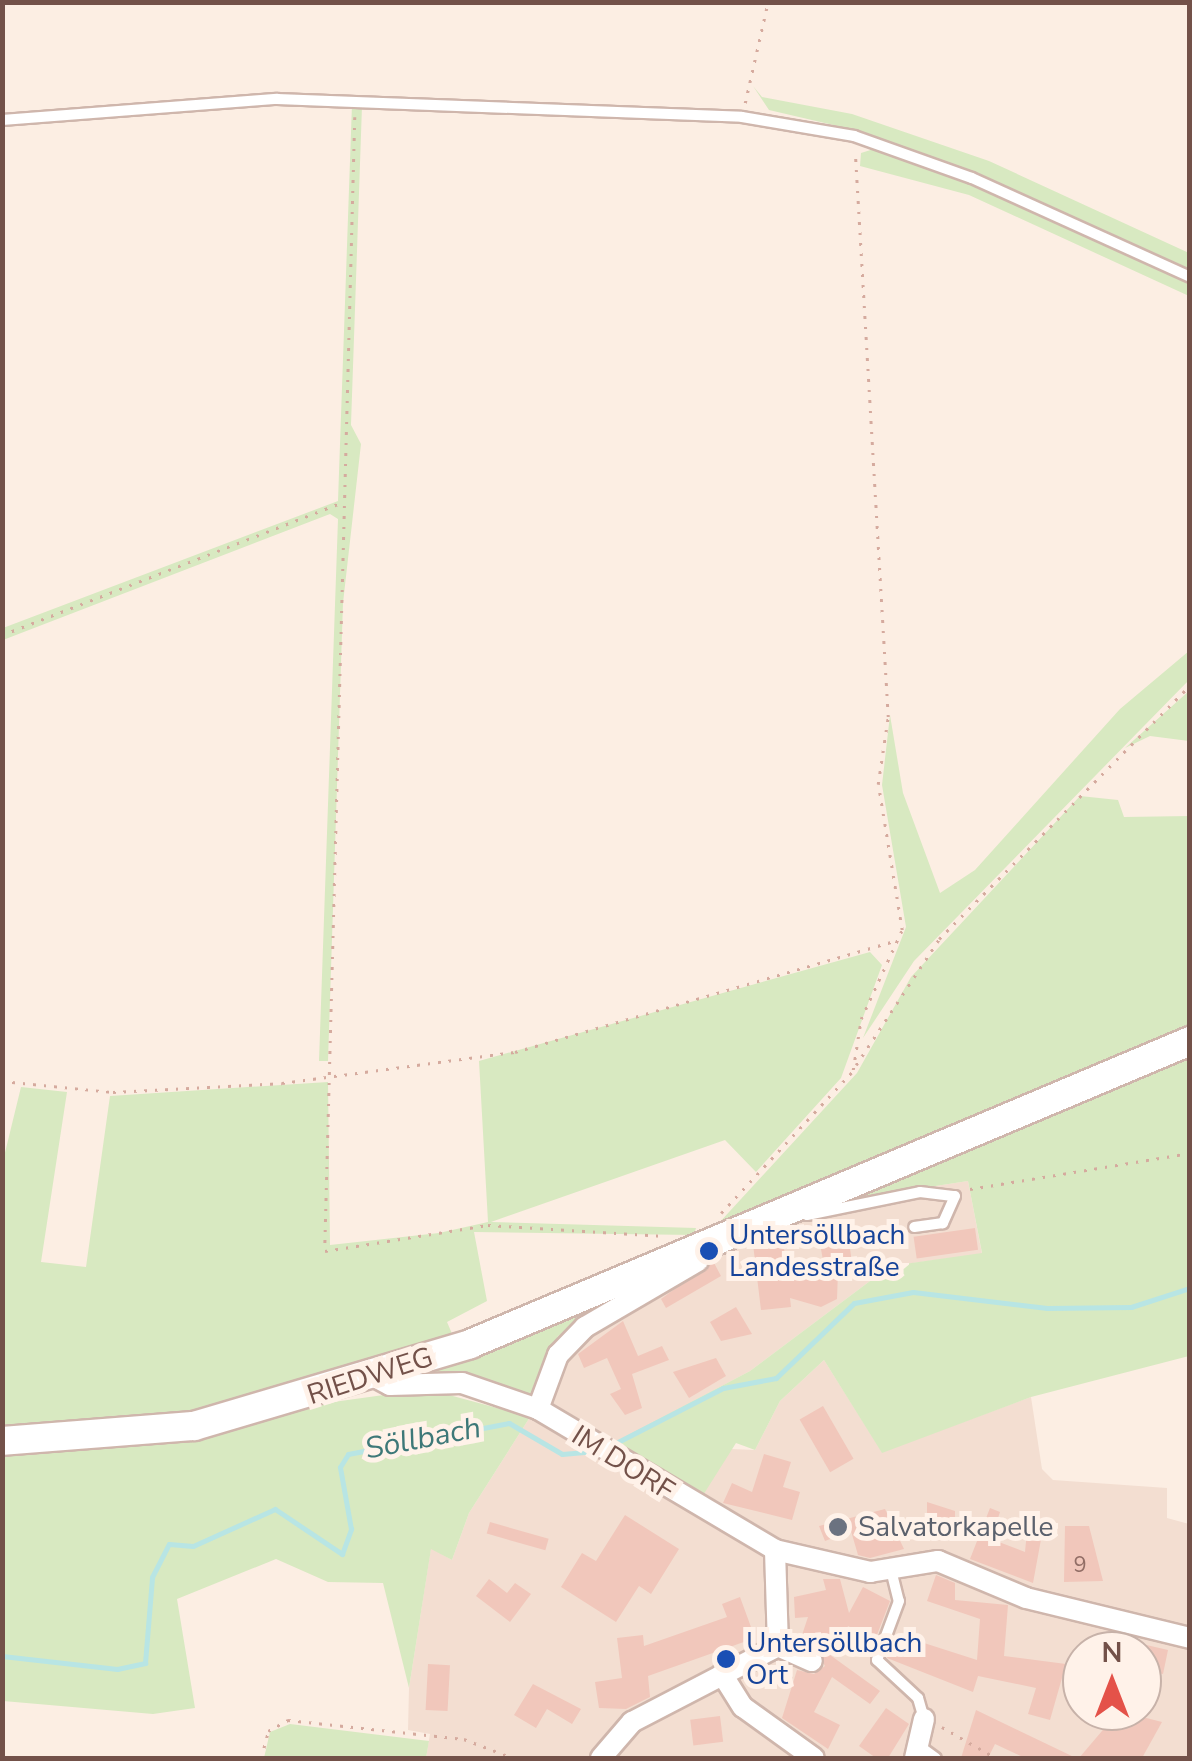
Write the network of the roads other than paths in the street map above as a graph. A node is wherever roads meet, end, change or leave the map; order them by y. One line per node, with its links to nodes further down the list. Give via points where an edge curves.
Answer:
1 (2, 120): 2 (lane, via 184,103 356,100 742,117 854,136 1092,227)
2 (1190, 276)
3 (1190, 1040): 4 (main road, RIEDWEG)
4 (792, 1204): 5 (lane, via 800,1216 920,1192 955,1196 944,1223); 6 (main road, RIEDWEG)
5 (914, 1227)
6 (718, 1236): 7 (main road, RIEDWEG); 8 (street, RIEDWEG, via 724,1246 585,1327 558,1355)
7 (373, 1376): 8 (street, IM DORF, via 390,1385 462,1384); 9 (main road, RIEDWEG, via 194,1426)
8 (538, 1409): 10 (street, IM DORF)
9 (2, 1442)
10 (775, 1550): 11 (street, via 808,1551 851,1569); 13 (street)
11 (890, 1568): 12 (street, via 938,1561 1026,1598); 16 (lane, via 898,1600 877,1660 918,1698)
12 (1190, 1638)
13 (778, 1646): 14 (street); 15 (street)
14 (812, 1660)
15 (722, 1674): 18 (street, via 632,1722); 19 (street, via 743,1708)
16 (924, 1718): 17 (street)
17 (924, 1755)
18 (601, 1758)
19 (814, 1758)

